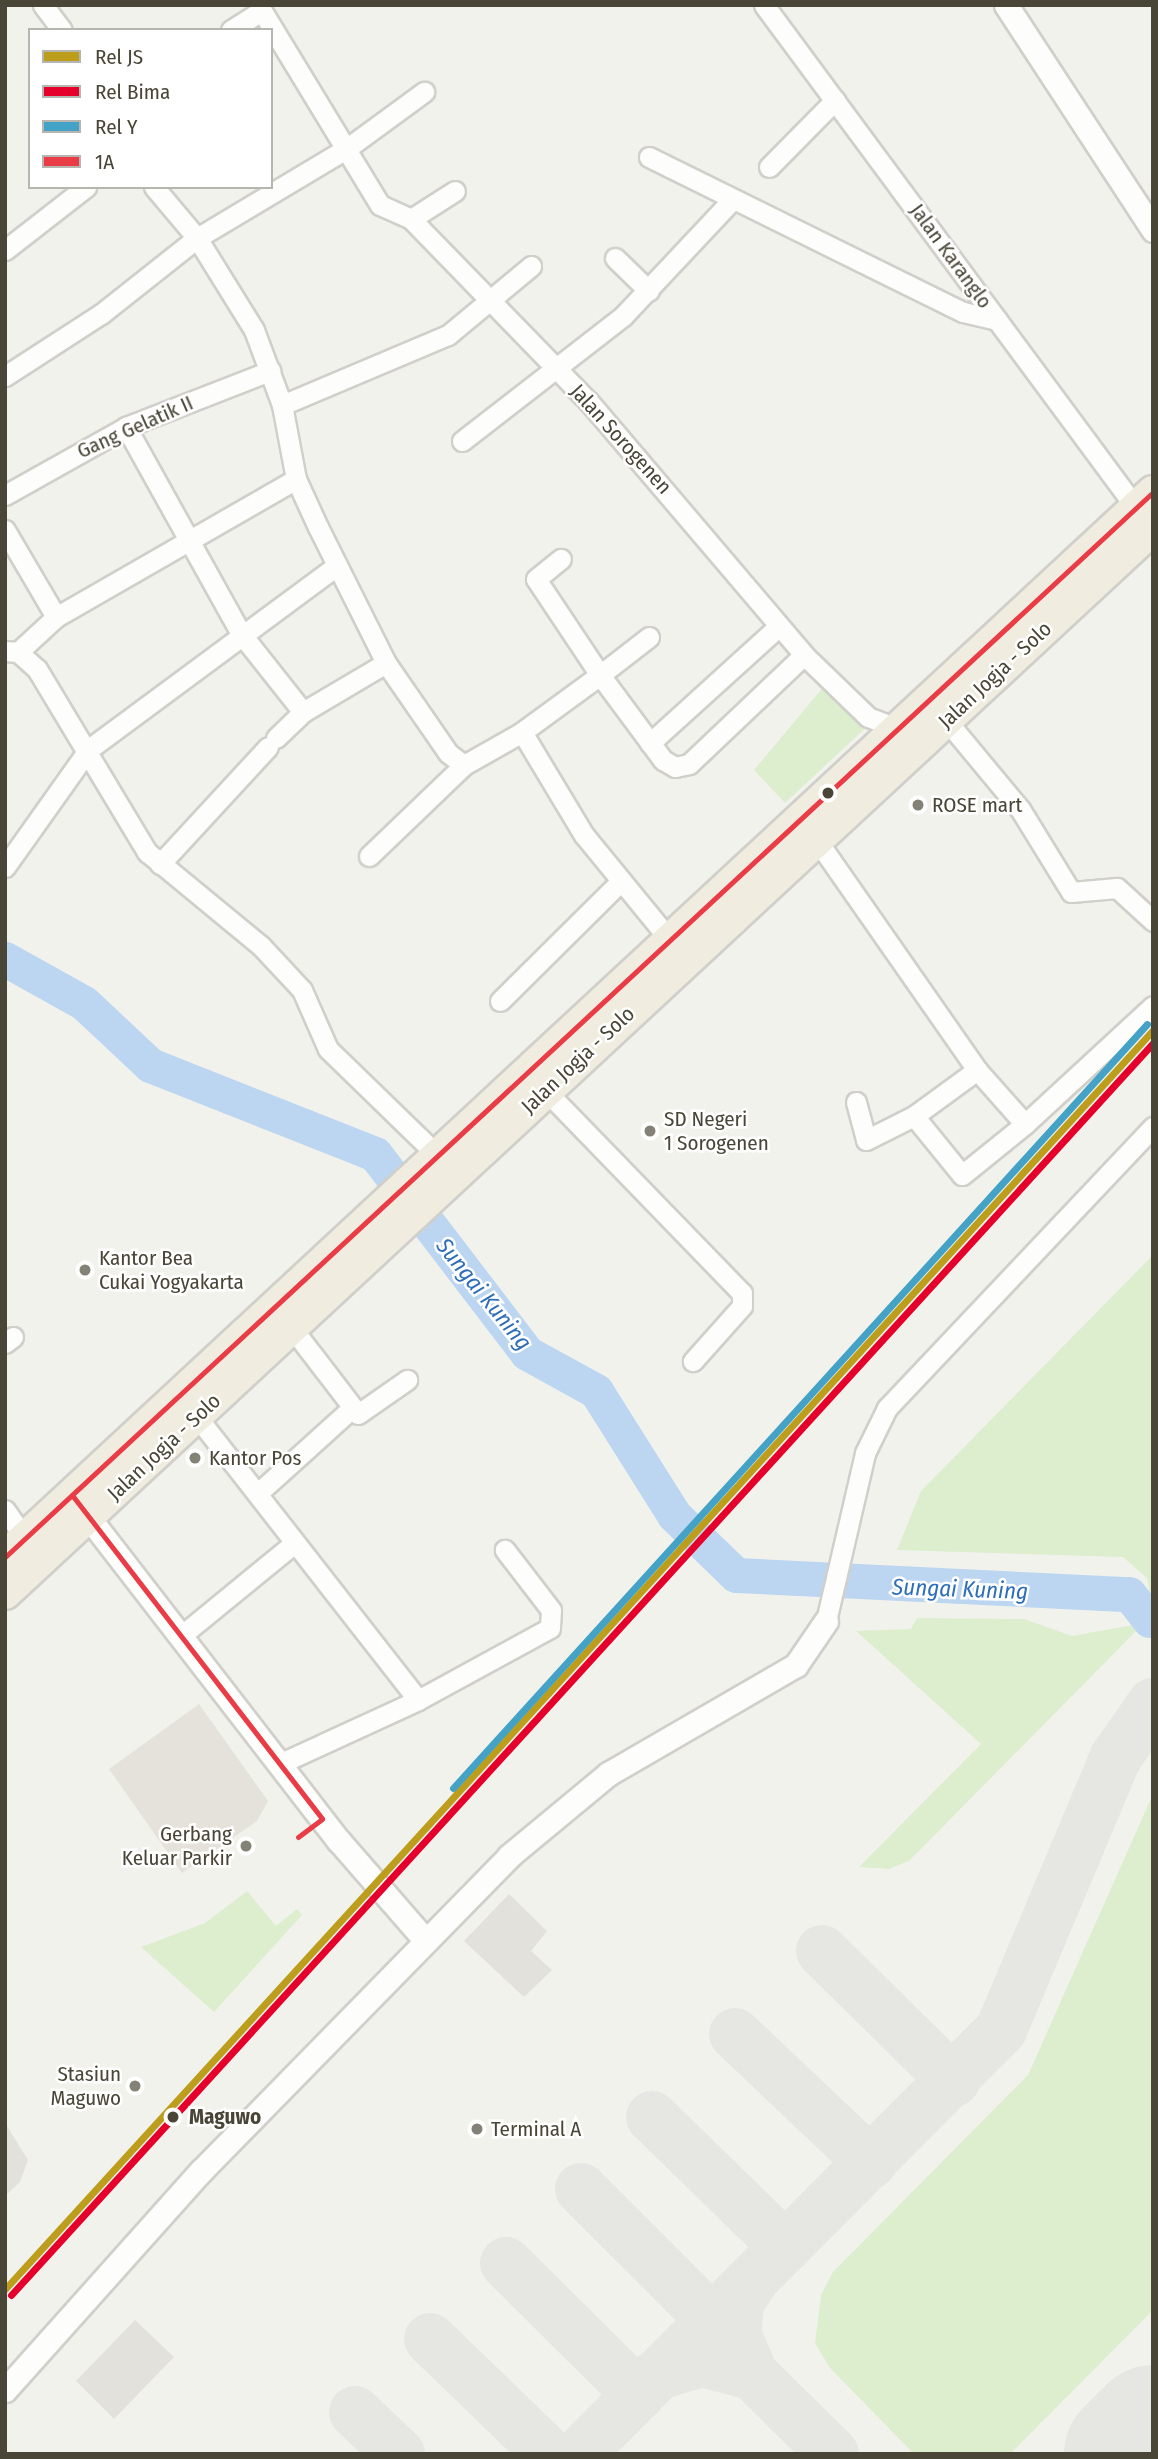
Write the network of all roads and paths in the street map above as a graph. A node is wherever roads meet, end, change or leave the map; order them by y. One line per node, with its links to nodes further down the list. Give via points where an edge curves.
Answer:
1 (43, 5): 5 (street)
2 (764, 5): 10 (street, Jalan Karanglo)
3 (1006, 5): 19 (street)
4 (259, 8): 6 (street); 7 (street, Jalan Sorogenen)
5 (60, 28)
6 (234, 28)
7 (271, 28)
8 (273, 31): 11 (street, Jalan Sorogenen)
9 (424, 92): 11 (street)
10 (835, 100): 13 (street); 26 (street, Jalan Karanglo)
11 (346, 149): 18 (street, Jalan Sorogenen, via 380,205); 20 (street)
12 (649, 157): 17 (street)
13 (769, 167)
14 (83, 189): 21 (street)
15 (156, 189): 20 (street)
16 (455, 191): 18 (street)
17 (731, 201): 24 (street); 26 (street, via 963,312)
18 (411, 219): 25 (street, Jalan Sorogenen)
19 (1153, 230)
20 (197, 239): 28 (street, via 254,330); 29 (street, via 102,314)
21 (5, 250)
22 (615, 258): 24 (street)
23 (531, 266): 25 (street)
24 (649, 291): 27 (street)
25 (491, 302): 27 (street, Jalan Sorogenen); 30 (street, via 448,335)
26 (996, 319): 35 (street, Jalan Karanglo)
27 (556, 369): 32 (street); 41 (street, Jalan Sorogenen, via 664,492 679,500 718,558)
28 (270, 371): 30 (street); 31 (street, Gang Gelatik II)
29 (5, 376)
30 (282, 405): 33 (street)
31 (126, 427): 34 (street, Gang Gelatik II); 37 (street)
32 (462, 441)
33 (296, 479): 37 (street); 39 (street)
34 (5, 495)
35 (1147, 509): 49 (highway, Jalan Jogja - Solo); 50 (highway, Jalan Jogja - Solo)
36 (5, 530): 40 (street)
37 (185, 539): 40 (street); 42 (street)
38 (561, 559): 47 (street, via 536,581)
39 (336, 566): 42 (street); 46 (street)
40 (56, 617): 44 (street)
41 (779, 626): 45 (street, Jalan Sorogenen); 52 (street)
42 (243, 635): 48 (street); 53 (street)
43 (649, 637): 47 (street)
44 (12, 652): 53 (street, via 37,669)
45 (804, 655): 50 (street, Jalan Sorogenen, via 868,717); 52 (street, via 689,764 670,765)
46 (386, 663): 48 (street); 54 (street, via 448,753)
47 (600, 675): 51 (street); 52 (street)
48 (303, 712): 57 (street)
49 (946, 720): 55 (highway, Jalan Jogja - Solo); 60 (street, via 1020,810 1071,892 1117,888)
50 (897, 729): 61 (highway, Jalan Jogja - Solo)
51 (522, 732): 54 (street); 59 (street)
52 (650, 743)
53 (89, 750): 57 (street, via 137,836); 58 (street)
54 (464, 765): 56 (street)
55 (816, 839): 64 (street); 65 (highway, Jalan Jogja - Solo)
56 (369, 856)
57 (160, 864): 70 (street, via 261,946 302,990 328,1049)
58 (5, 867)
59 (620, 882): 61 (street); 62 (street)
60 (1153, 921)
61 (668, 939): 70 (highway, Jalan Jogja - Solo)
62 (500, 1001)
63 (1153, 1006): 68 (street)
64 (977, 1070): 67 (street); 68 (street)
65 (545, 1090): 70 (highway, Jalan Jogja - Solo); 73 (street, via 742,1293 742,1306)
66 (856, 1102): 67 (street, via 866,1140)
67 (914, 1116): 68 (street, via 962,1175)
68 (1025, 1124)
69 (1153, 1127): 84 (street, via 887,1408 865,1453)
70 (435, 1171): 71 (highway, Jalan Jogja - Solo)
71 (365, 1242): 72 (highway, Jalan Jogja - Solo); 78 (highway, Jalan Jogja - Solo)
72 (292, 1328): 75 (street); 76 (highway, Jalan Jogja - Solo)
73 (693, 1361)
74 (407, 1380): 75 (street, via 366,1414)
75 (351, 1409): 77 (street)
76 (197, 1417): 77 (street); 78 (highway, Jalan Jogja - Solo)
77 (258, 1493): 80 (street)
78 (83, 1504): 81 (highway, Jalan Jogja - Solo); 83 (highway, Jalan Jogja - Solo); 85 (street)
79 (5, 1510): 81 (street)
80 (293, 1544): 85 (street); 86 (street)
81 (15, 1548)
82 (505, 1550): 86 (street, via 551,1610 554,1623)
83 (5, 1593)
84 (826, 1621): 89 (street, via 796,1665 581,1793)
85 (182, 1635): 87 (street)
86 (418, 1700): 87 (street)
87 (279, 1764): 88 (street)
88 (403, 1919): 89 (street); 90 (street); 91 (street, via 407,1942)
89 (444, 1921): 90 (street)
90 (422, 1943): 91 (street)
91 (403, 1963): 92 (street, via 201,2171)
92 (5, 2390)

